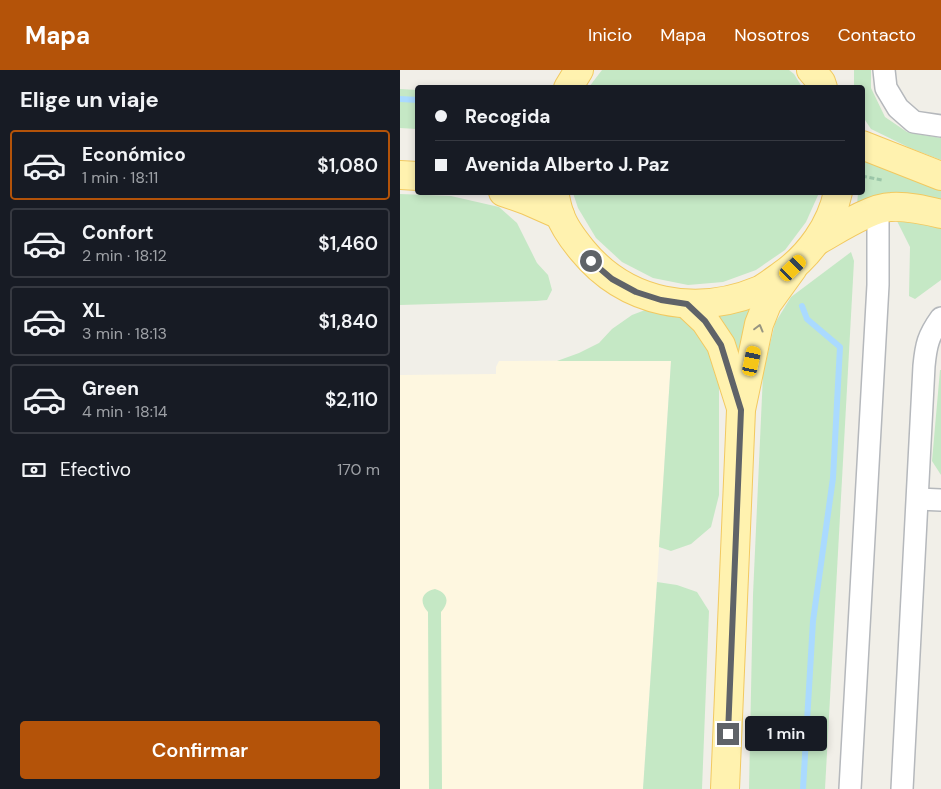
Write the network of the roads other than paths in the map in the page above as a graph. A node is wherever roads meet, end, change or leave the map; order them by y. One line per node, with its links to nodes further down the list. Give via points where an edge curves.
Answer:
1 (579, 70): 3 (main road)
2 (884, 70): 4 (street, via 886,88 898,108 914,122)
3 (570, 85)
4 (941, 126)
5 (865, 146): 8 (main road)
6 (400, 175): 7 (main road)
7 (415, 176)
8 (941, 176)
9 (512, 195): 11 (main road)
10 (837, 195): 14 (main road)
11 (557, 204): 16 (main road, via 573,239 612,279 636,292)
12 (878, 209): 13 (main road, via 915,208); 14 (main road); 22 (street, via 878,285)
13 (941, 214)
14 (817, 240): 15 (main road)
15 (793, 268): 16 (main road, via 761,289 725,302); 18 (main road, one-way to 15, via 759,324 767,304)
16 (687, 304): 18 (main road, via 705,321 721,345)
17 (941, 318): 19 (street, via 926,345)
18 (741, 410): 21 (main road)
19 (918, 500): 20 (street); 23 (street)
20 (941, 500)
21 (725, 789)
22 (850, 789)
23 (902, 789)

